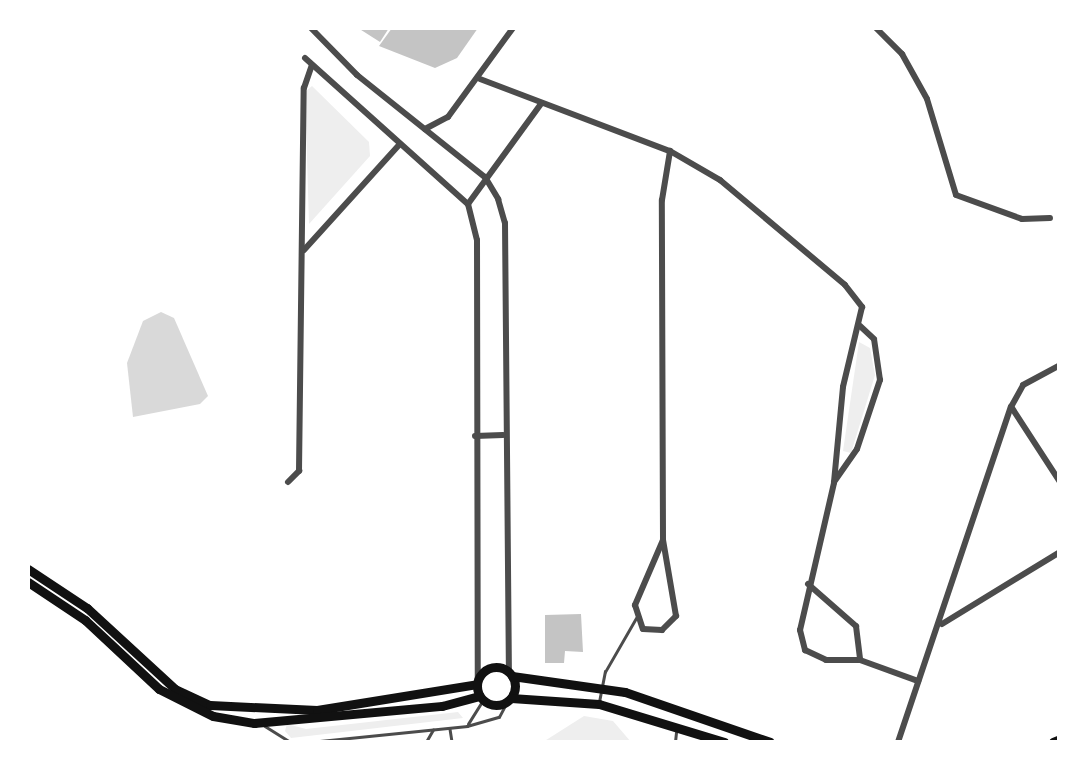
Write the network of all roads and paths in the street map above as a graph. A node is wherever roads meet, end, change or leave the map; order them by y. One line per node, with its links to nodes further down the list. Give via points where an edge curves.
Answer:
1 (311, 28): 8 (street)
2 (513, 28): 6 (street)
3 (876, 28): 13 (street, via 902,54 927,98 956,195 1022,218)
4 (306, 58): 5 (street)
5 (312, 66): 9 (street); 14 (street, via 304,88)
6 (480, 80): 7 (street); 8 (street, via 448,116)
7 (541, 104): 10 (street); 11 (street)
8 (425, 129): 11 (street)
9 (399, 145): 12 (street); 14 (street)
10 (670, 150): 15 (street, via 720,180 845,284 862,308); 23 (street, via 662,200)
11 (485, 177): 12 (street); 18 (street, via 504,222)
12 (468, 204): 19 (street, via 477,240)
13 (1050, 218)
14 (303, 251): 20 (street, via 300,470)
15 (860, 326): 22 (street, via 843,386); 22 (street, via 874,339 880,380 857,449)
16 (1060, 366): 17 (street, via 1023,385)
17 (1011, 407): 21 (street); 29 (street)
18 (503, 435): 19 (street); 31 (street)
19 (475, 436): 33 (street)
20 (288, 482)
21 (1060, 482)
22 (834, 483): 27 (street)
23 (663, 540): 28 (street, via 638,594); 28 (street, via 676,616 656,631 643,630)
24 (1060, 552): 29 (street)
25 (28, 569): 33 (main road, via 87,608 175,689 210,705 317,710)
26 (28, 582): 38 (main road, via 85,620 188,707)
27 (808, 584): 30 (street, via 856,626); 30 (street, via 800,630 805,650 826,660)
28 (636, 618): 34 (lane)
29 (940, 625): 32 (street)
30 (860, 660): 32 (street)
31 (510, 674): 33 (main road, via 494,668); 34 (main road); 36 (main road)
32 (918, 681): 50 (street)
33 (478, 682): 35 (main road)
34 (600, 686): 37 (lane); 49 (main road)
35 (481, 698): 36 (main road); 38 (main road); 39 (lane)
36 (509, 700): 37 (main road); 39 (lane, via 499,718)
37 (598, 704): 41 (main road)
38 (254, 723): 43 (lane)
39 (468, 726): 40 (lane)
40 (450, 727): 42 (lane); 46 (lane)
41 (678, 727): 47 (lane); 48 (main road)
42 (434, 728): 44 (lane); 45 (lane)
43 (291, 742)
44 (310, 742)
45 (426, 742)
46 (452, 742)
47 (674, 742)
48 (724, 742)
49 (770, 742)
50 (898, 742)

